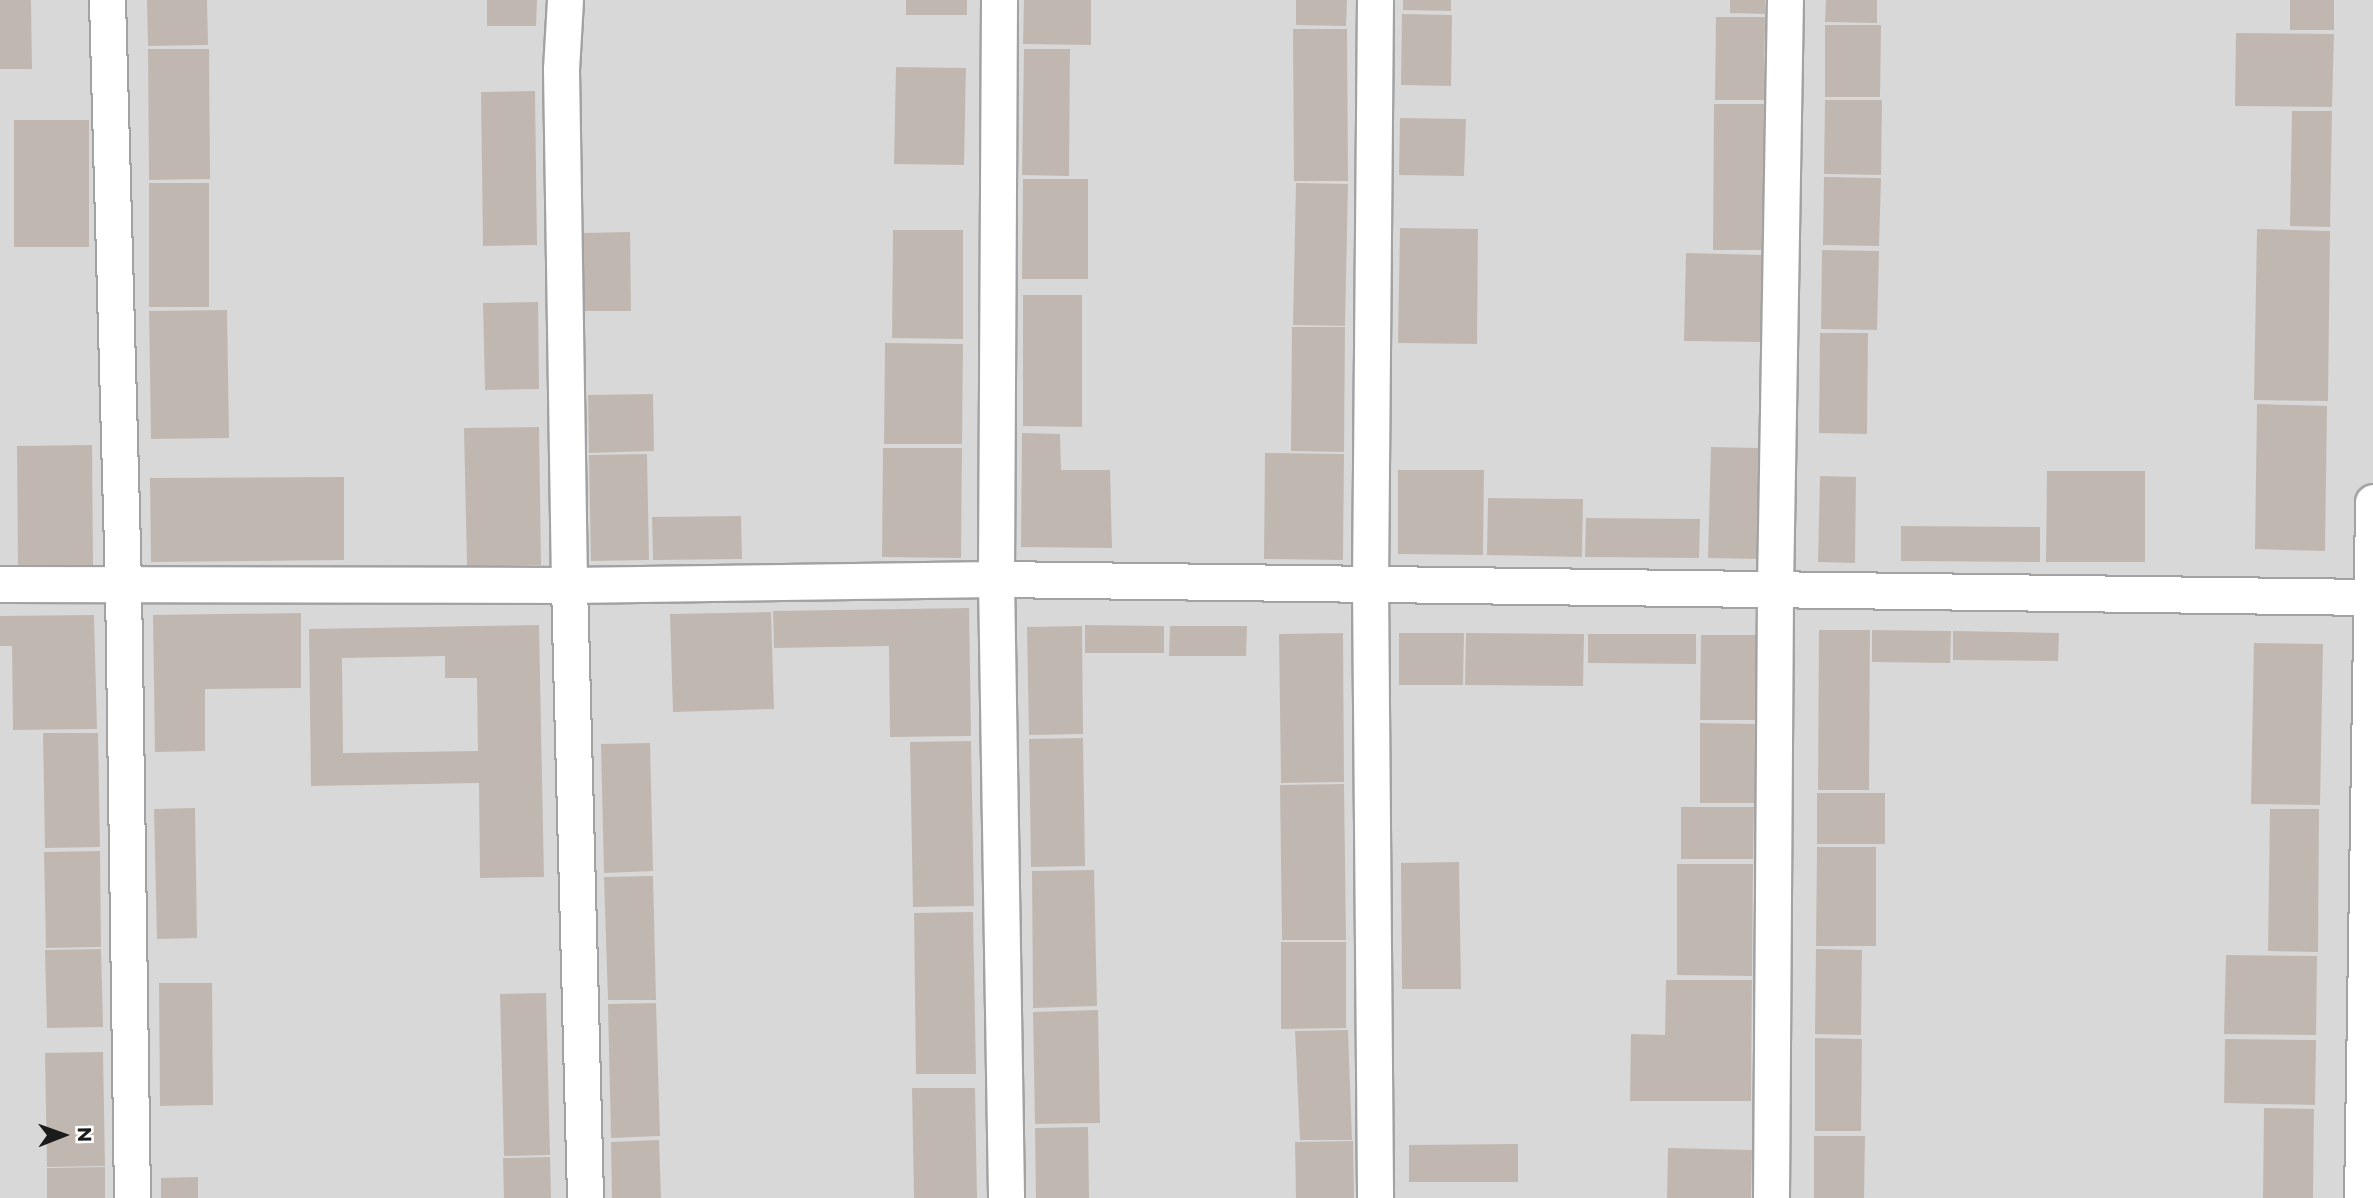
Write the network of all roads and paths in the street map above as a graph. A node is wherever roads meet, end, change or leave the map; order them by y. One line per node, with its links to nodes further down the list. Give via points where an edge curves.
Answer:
1 (107, 0): 10 (street)
2 (565, 0): 11 (street, via 561,69)
3 (999, 0): 7 (street)
4 (1375, 0): 8 (street)
5 (1785, 0): 12 (street)
6 (2373, 502): 13 (street)
7 (996, 579): 8 (street); 11 (street); 16 (street)
8 (1370, 582): 12 (street); 17 (street)
9 (0, 584): 10 (street)
10 (123, 584): 11 (street); 14 (street)
11 (569, 585): 15 (street)
12 (1775, 588): 13 (street); 18 (street)
13 (2372, 597): 19 (street)
14 (132, 1198)
15 (585, 1198)
16 (1006, 1198)
17 (1375, 1198)
18 (1771, 1198)
19 (2362, 1198)

